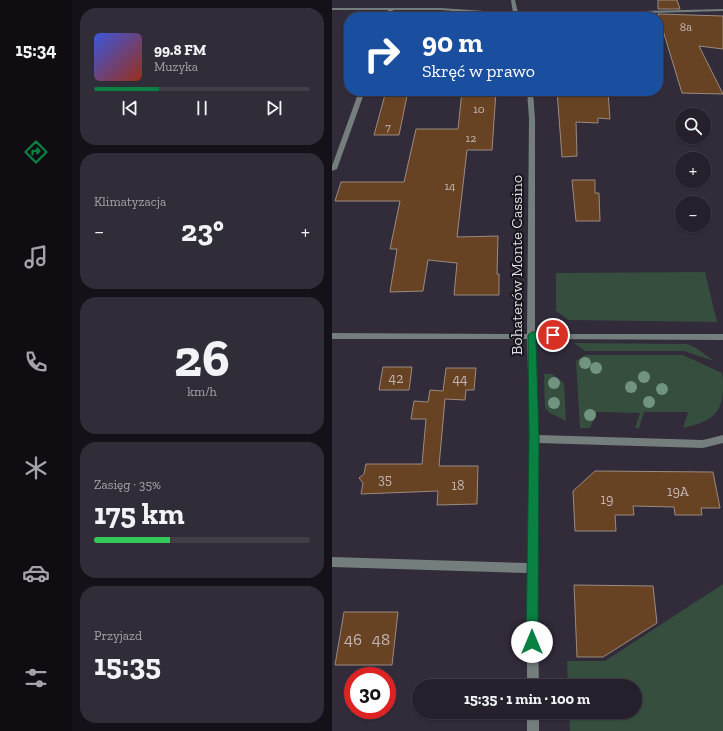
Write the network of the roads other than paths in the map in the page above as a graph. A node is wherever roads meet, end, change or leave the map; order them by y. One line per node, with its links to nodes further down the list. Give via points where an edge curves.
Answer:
1 (513, 0): 7 (street)
2 (391, 9): 3 (street); 5 (street); 6 (street)
3 (332, 10)
4 (723, 10): 8 (street)
5 (390, 12)
6 (476, 12)
7 (514, 12)
8 (654, 12)
9 (360, 96): 11 (street)
10 (530, 96): 12 (street, Bohaterów Monte Cassino)
11 (332, 169)
12 (532, 335): 13 (street); 14 (street); 15 (street, Bohaterów Monte Cassino)
13 (332, 336)
14 (723, 337)
15 (534, 439): 16 (street, via 702,444); 18 (street, Bohaterów Monte Cassino)
16 (723, 439)
17 (332, 562): 18 (street)
18 (532, 568): 19 (street, Bohaterów Monte Cassino)
19 (533, 679)
20 (533, 719): 21 (street)
21 (533, 731)

